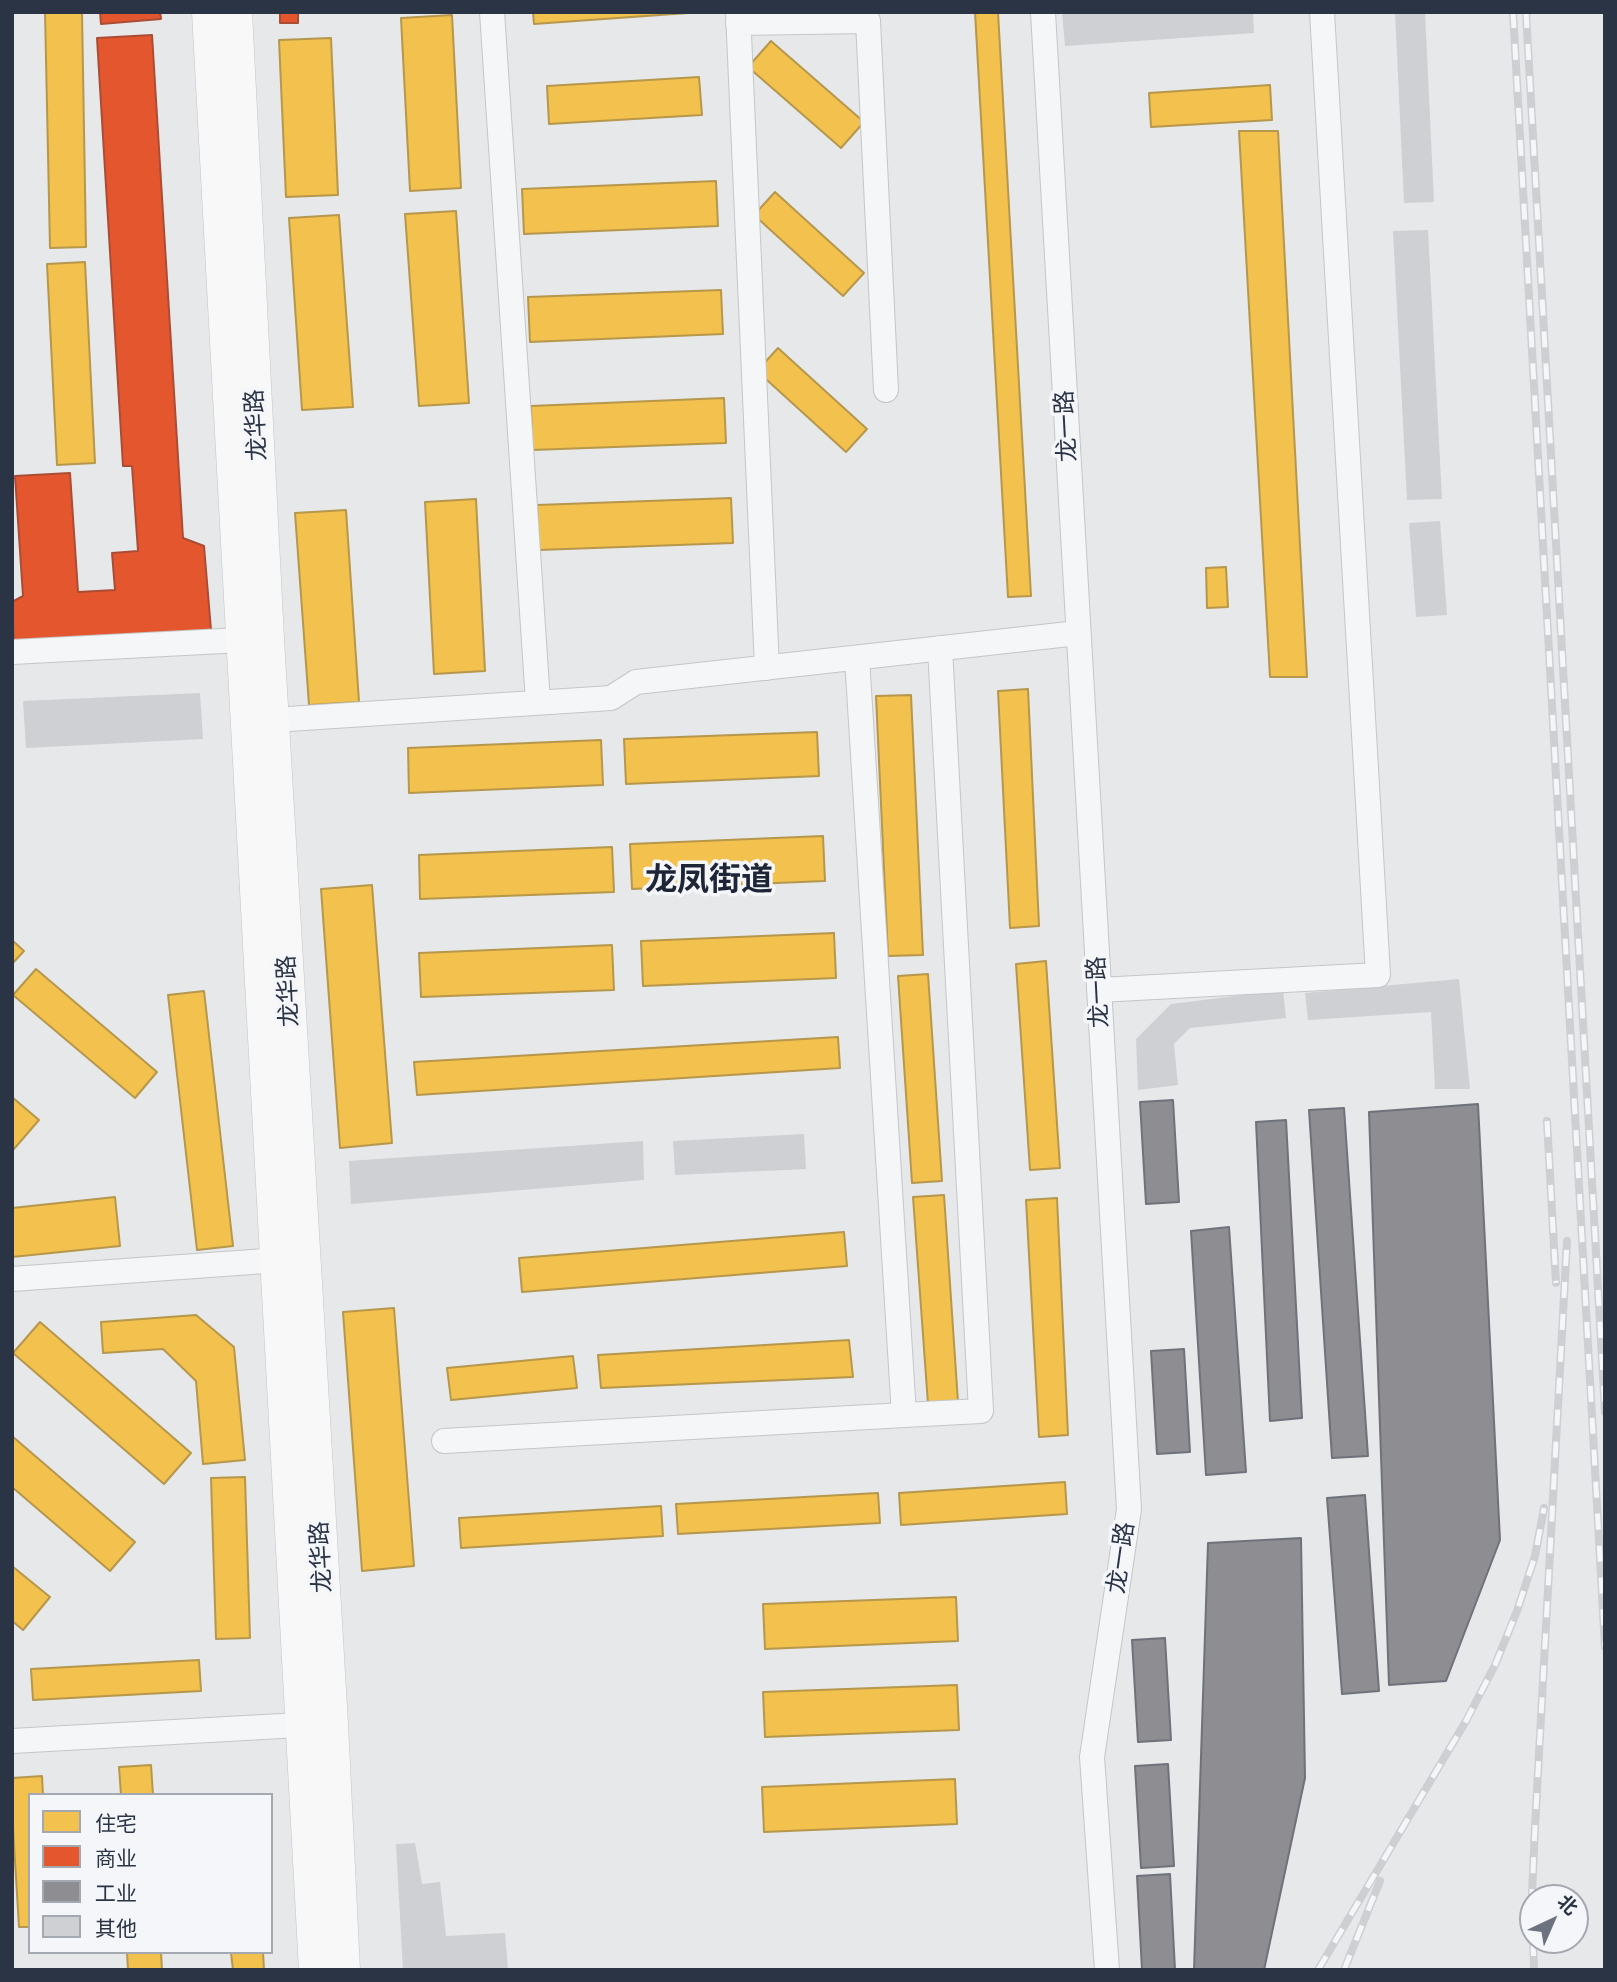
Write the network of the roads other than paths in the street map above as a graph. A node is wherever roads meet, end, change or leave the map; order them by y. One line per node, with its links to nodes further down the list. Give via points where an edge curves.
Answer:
1 (208, 12): 9 (main road)
2 (236, 12): 9 (main road, 龙华路)
3 (492, 12): 14 (street)
4 (1043, 12): 8 (street, 龙一路)
5 (1322, 12): 16 (street, via 1378,975)
6 (738, 17): 7 (street, via 868,21); 13 (street)
7 (886, 390)
8 (1079, 633): 10 (street); 16 (street, 龙一路)
9 (255, 639): 11 (street); 15 (main road, 龙华路); 17 (main road)
10 (940, 648): 12 (street); 19 (street, via 981,1410)
11 (12, 652)
12 (857, 657): 13 (street); 19 (street)
13 (767, 668): 14 (street, via 636,682 611,698)
14 (538, 702): 15 (street)
15 (273, 720): 17 (main road, 龙华路)
16 (1099, 990): 25 (street, 龙一路, via 1129,1509 1092,1757)
17 (290, 1259): 18 (street); 21 (main road, 龙华路)
18 (12, 1279)
19 (904, 1415): 20 (street)
20 (444, 1441)
21 (317, 1724): 22 (street); 23 (main road); 24 (main road, 龙华路)
22 (12, 1741)
23 (315, 1970)
24 (344, 1970)
25 (1107, 1970)

